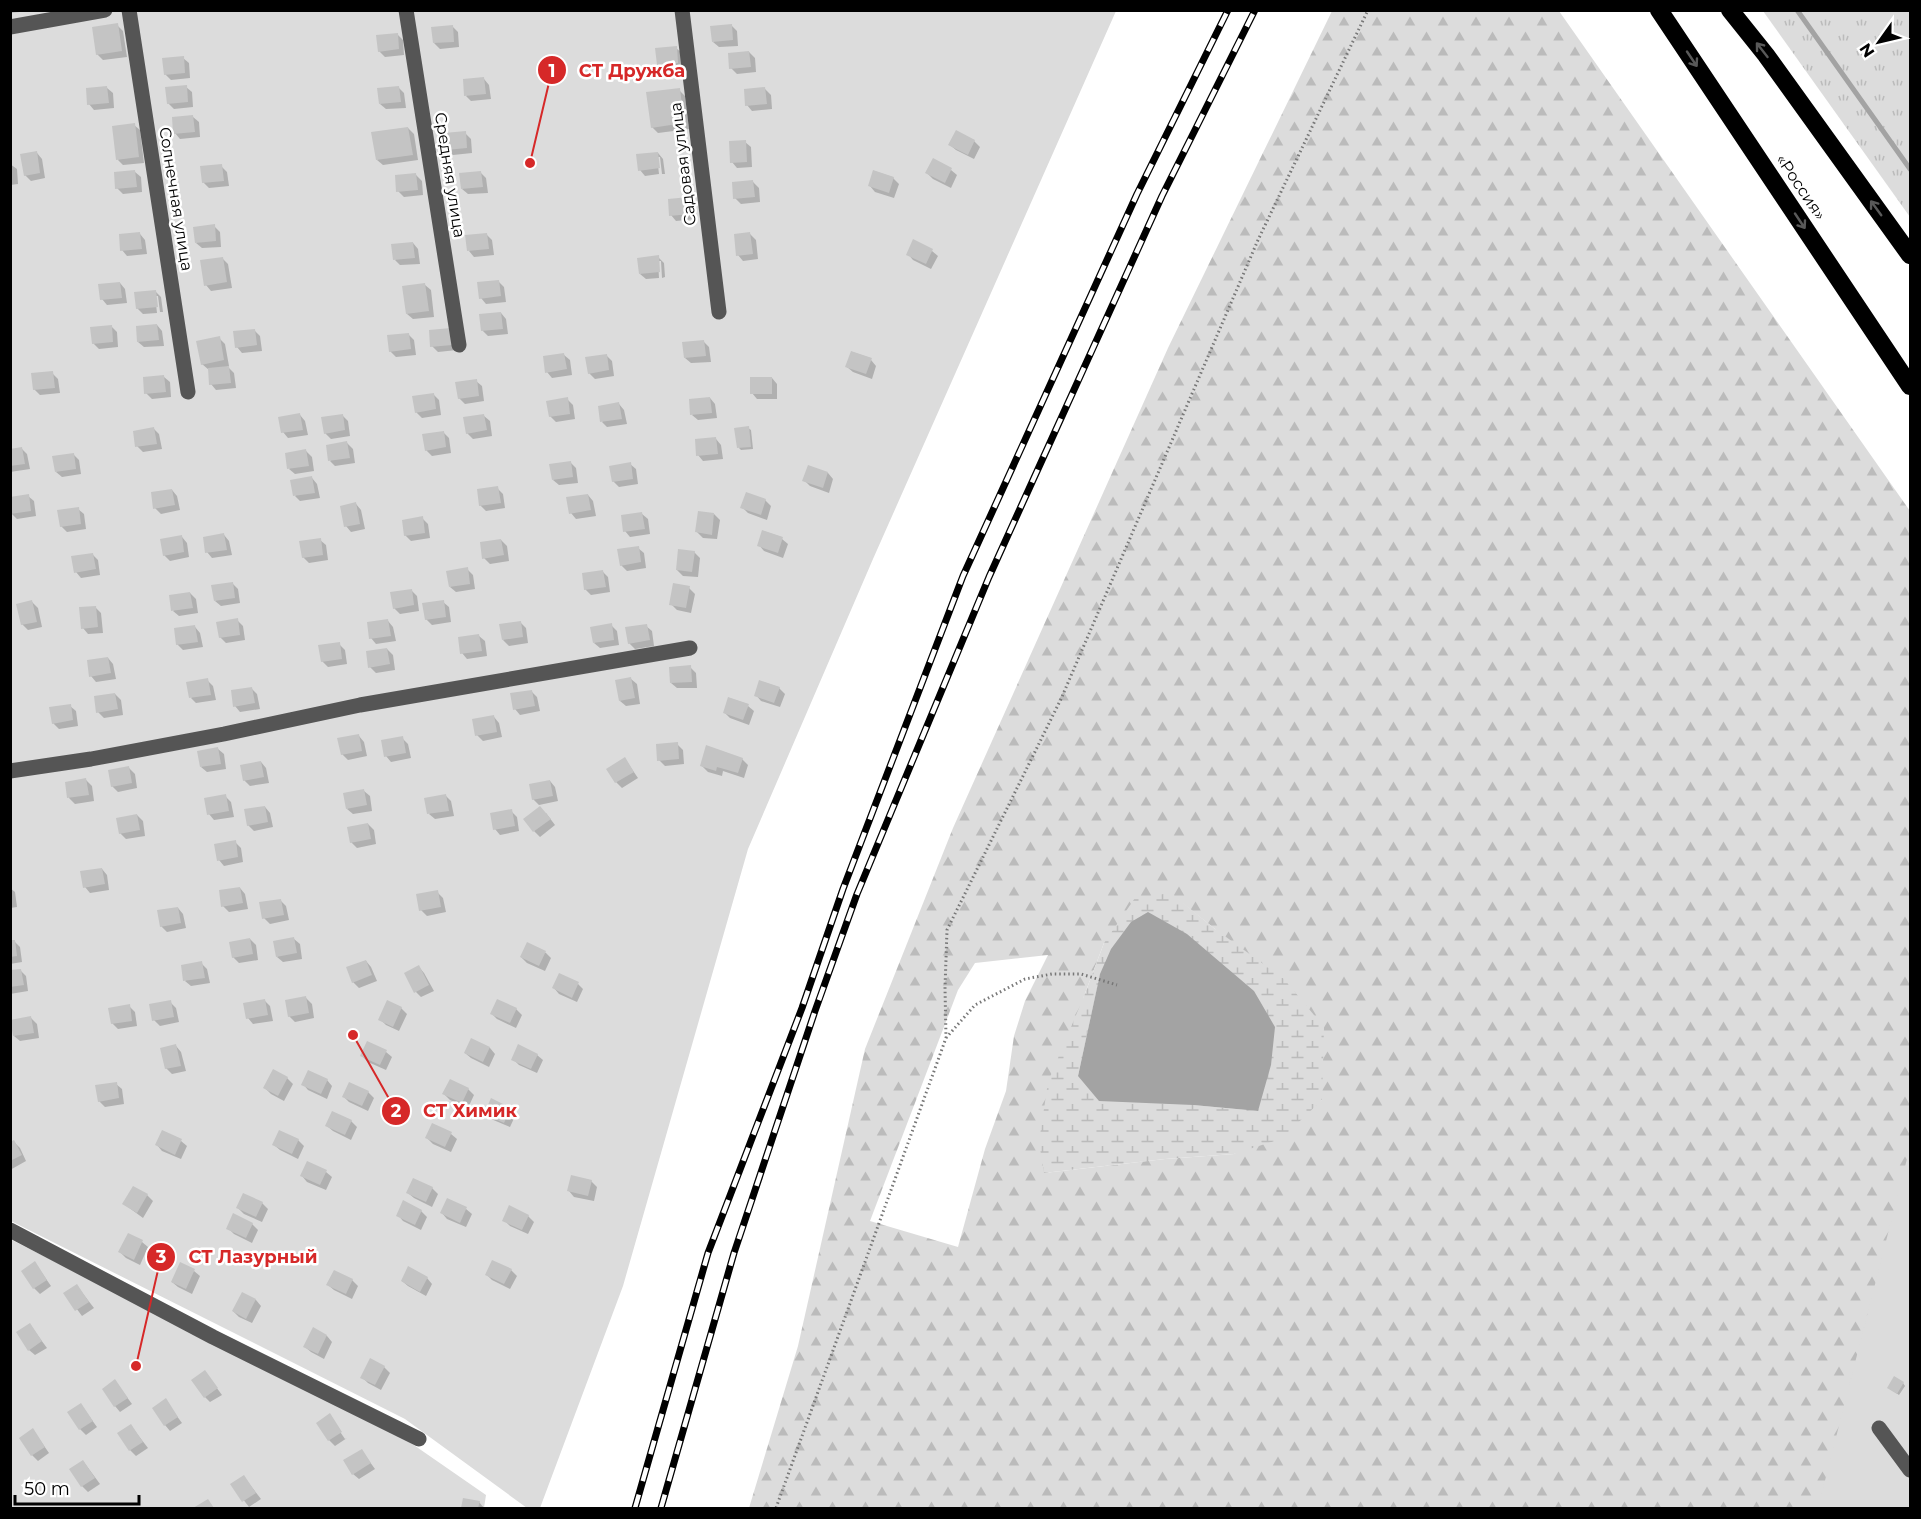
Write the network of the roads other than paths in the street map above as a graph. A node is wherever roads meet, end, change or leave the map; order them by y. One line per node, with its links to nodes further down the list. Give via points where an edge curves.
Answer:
1 (105, 10): 7 (street)
2 (129, 10): 12 (street, Солнечная улица)
3 (406, 10): 10 (street, Средняя улица)
4 (682, 10): 9 (street, Садовая улица)
5 (1659, 10): 11 (highway, «Россия», one-way to 11)
6 (1730, 10): 8 (highway, one-way to 6)
7 (10, 27)
8 (1911, 255)
9 (719, 312)
10 (459, 345)
11 (1911, 386)
12 (188, 392)
13 (690, 648): 14 (street)
14 (10, 771)
15 (10, 1230): 17 (street)
16 (1879, 1428): 18 (street)
17 (419, 1439)
18 (1911, 1470)

